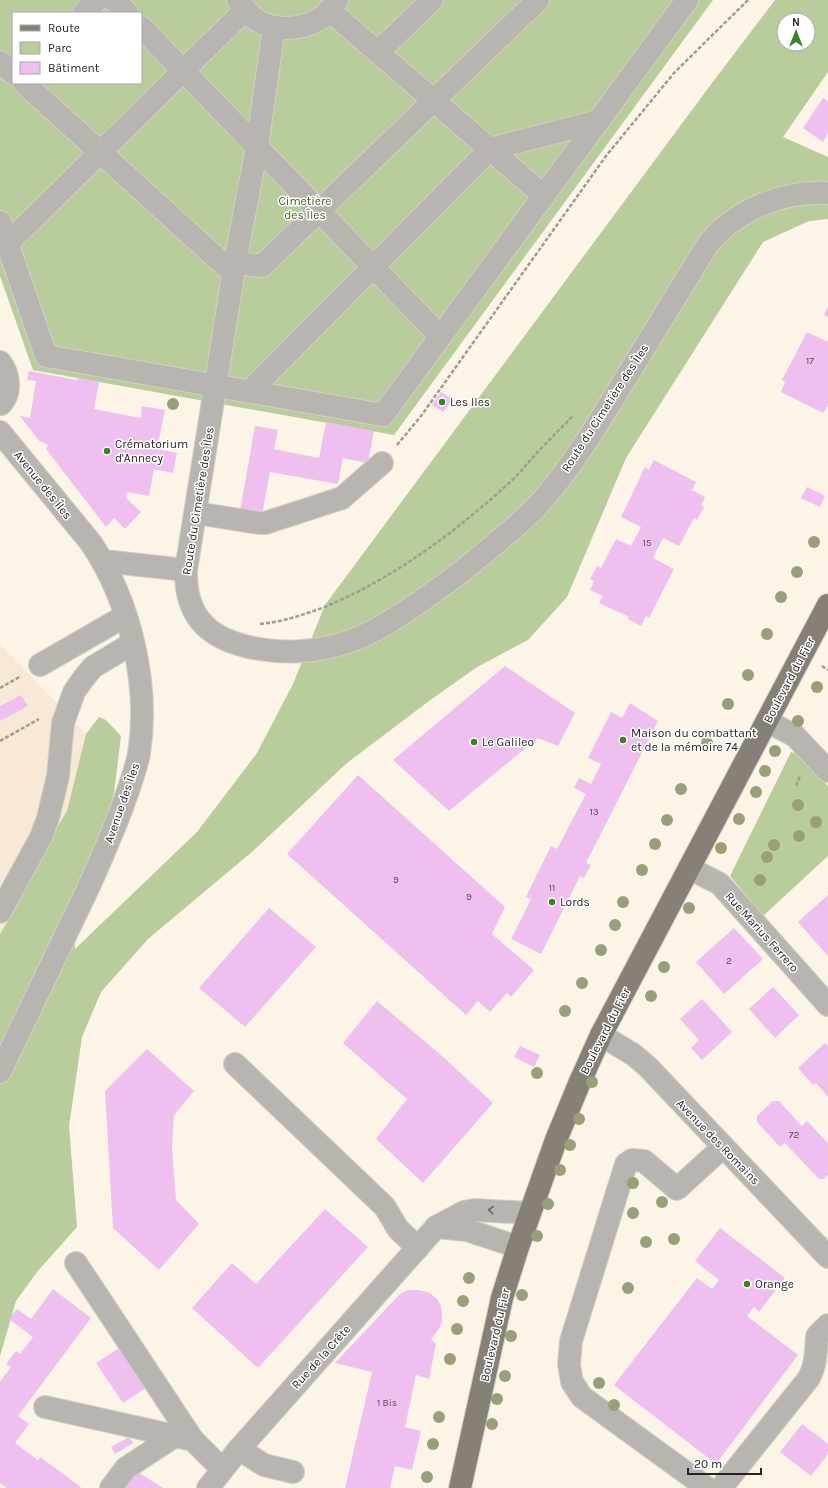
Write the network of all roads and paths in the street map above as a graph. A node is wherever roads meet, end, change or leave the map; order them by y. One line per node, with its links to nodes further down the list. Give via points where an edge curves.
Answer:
1 (97, 0): 9 (street)
2 (114, 0): 10 (street)
3 (432, 0): 13 (street)
4 (538, 0): 18 (street)
5 (748, 0): 37 (path, via 674,73 606,156 420,416)
6 (683, 2): 19 (street)
7 (241, 5): 11 (street, via 259,21); 15 (street)
8 (333, 5): 11 (street, via 323,16 308,24 292,29); 13 (street)
9 (85, 12)
10 (126, 12)
11 (274, 27): 20 (street, Route du Cimetière des Îles)
12 (142, 29): 15 (street)
13 (378, 52): 18 (street)
14 (0, 62): 16 (street)
15 (183, 70): 20 (street); 22 (street)
16 (12, 72)
17 (25, 84): 22 (street)
18 (434, 101): 21 (street); 25 (street)
19 (599, 121): 21 (street); 24 (street)
20 (257, 147): 25 (street); 29 (street, Route du Cimetière des Îles)
21 (490, 150): 24 (street); 28 (street)
22 (100, 152): 27 (street); 29 (street)
23 (828, 193): 40 (street, Route du Cimetière des Îles, via 784,197 765,203 731,222 716,235 580,452 546,496 505,536 464,570 421,602 376,630 353,641 329,648 304,651 280,652 233,644 210,631 193,611 188,598)
24 (544, 196): 30 (street)
25 (319, 212): 28 (street); 29 (street, via 262,266)
26 (0, 222): 27 (street)
27 (7, 244): 33 (street, via 46,356)
28 (373, 267): 30 (street); 32 (street)
29 (234, 268): 33 (street, Route du Cimetière des Îles)
30 (440, 336): 32 (street, via 383,415)
31 (0, 362): 34 (street, via 4,366 8,390 6,399)
32 (250, 391): 33 (street)
33 (214, 394): 38 (street, Route du Cimetière des Îles)
34 (1, 404)
35 (575, 414): 43 (path, via 509,483 412,560 349,597 294,618)
36 (0, 432): 39 (street, Avenue des Îles, via 91,542)
37 (382, 463): 38 (street, via 342,498 265,523)
38 (196, 512): 40 (street, Route du Cimetière des Îles)
39 (103, 561): 40 (street); 42 (street, Avenue des Îles)
40 (186, 570)
41 (828, 605): 47 (main road, Boulevard du Fier)
42 (126, 616): 44 (street, Avenue des Îles); 45 (street)
43 (254, 624)
44 (133, 643): 46 (street, via 93,667); 56 (street, Avenue des Îles, via 142,713 134,774 105,851)
45 (40, 665)
46 (70, 701): 48 (path); 51 (street, via 63,723 58,776 48,818 41,837)
47 (767, 721): 49 (street, via 795,736); 50 (main road, Boulevard du Fier)
48 (0, 741)
49 (828, 771)
50 (690, 868): 53 (street, Rue Marius Ferrero, via 720,884); 54 (main road, Boulevard du Fier)
51 (7, 888): 52 (street)
52 (0, 912)
53 (828, 1005)
54 (601, 1035): 57 (street, Avenue des Romains, via 641,1060); 58 (main road, Boulevard du Fier, via 578,1084)
55 (234, 1064): 61 (street, via 385,1206 398,1229)
56 (0, 1072)
57 (723, 1147): 62 (street, Avenue des Romains); 73 (street, via 677,1189 644,1161 632,1160 626,1164 571,1341 569,1365 572,1382 582,1397)
58 (530, 1213): 59 (street, Rue de la Crête, one-way to 59, via 474,1210 464,1212); 60 (main road, Boulevard du Fier)
59 (436, 1227): 60 (street, via 467,1230); 61 (street, Rue de la Crête)
60 (518, 1247): 72 (main road, Boulevard du Fier, via 502,1298)
61 (418, 1248): 67 (street, Rue de la Crête)
62 (828, 1257)
63 (76, 1262): 66 (street)
64 (828, 1325): 74 (street, via 817,1336 814,1370 809,1378)
65 (45, 1407): 66 (street)
66 (184, 1438): 68 (street); 70 (street, via 126,1468)
67 (239, 1449): 68 (street, Rue de la Crête); 69 (street, via 264,1465)
68 (222, 1469): 71 (street, Rue de la Crête)
69 (293, 1472)
70 (111, 1488)
71 (208, 1488)
72 (460, 1488)
73 (707, 1488)
74 (721, 1488)

